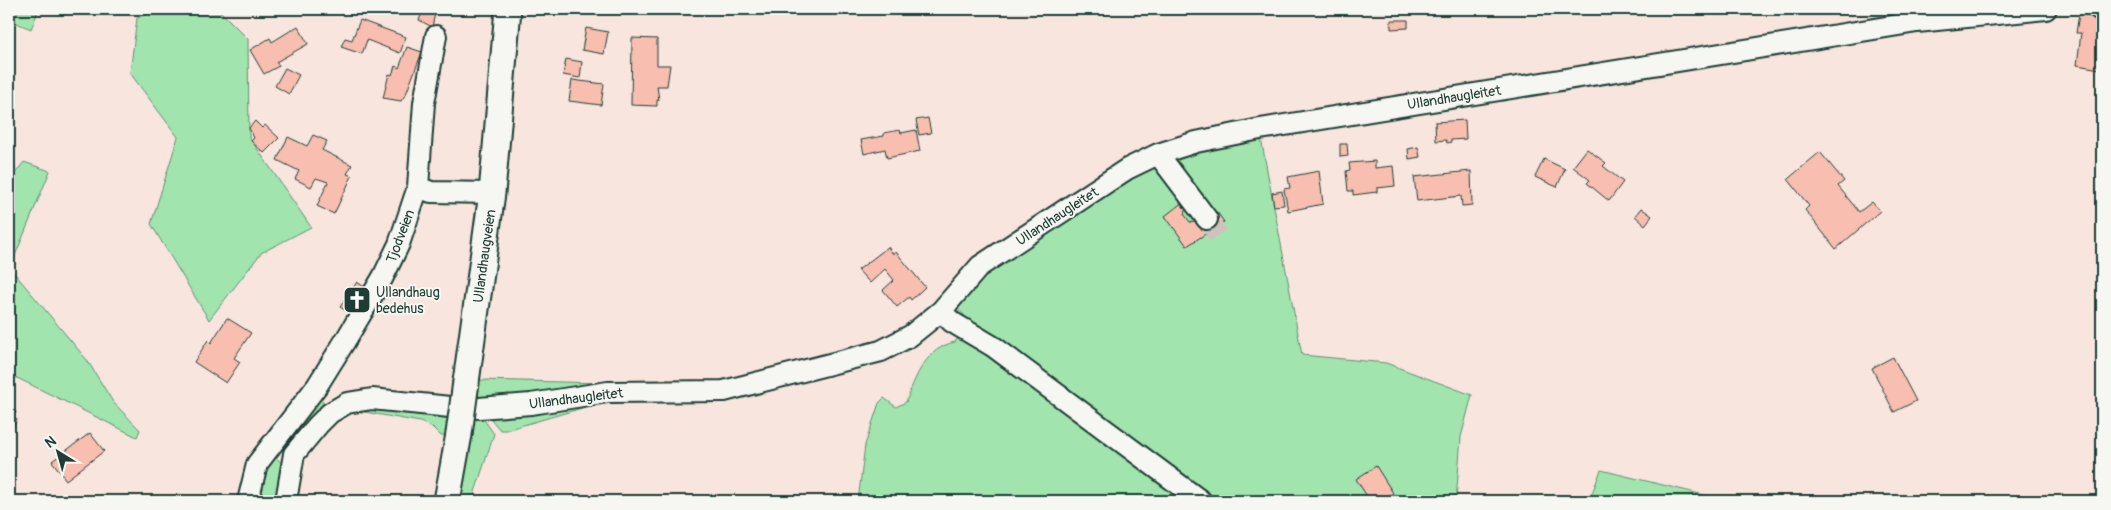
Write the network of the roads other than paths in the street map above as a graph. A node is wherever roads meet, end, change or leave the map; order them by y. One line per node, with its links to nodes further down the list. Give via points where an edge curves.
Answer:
1 (508, 9): 10 (main road, Ullandhaugveien)
2 (2046, 9): 4 (street, Ullandhaugleitet)
3 (2099, 9): 5 (street)
4 (2019, 10): 6 (street, Ullandhaugleitet)
5 (2102, 10)
6 (1931, 15): 8 (street, Ullandhaugleitet, via 1260,129 1196,142)
7 (436, 36): 9 (street, Tjodveien, via 424,103)
8 (1158, 154): 11 (street); 12 (street, Ullandhaugleitet, via 1127,169 980,266)
9 (418, 187): 10 (street, via 431,192); 13 (street, Tjodveien, via 384,277)
10 (492, 193): 19 (main road, Ullandhaugveien, bridge)
11 (1207, 220)
12 (941, 311): 14 (street, Ullandhaugleitet, via 910,336 881,351 738,389 608,392 479,408 372,400); 20 (street)
13 (317, 386): 14 (street); 15 (street, Tjodveien)
14 (342, 406): 16 (street, Ullandhaugleitet, via 318,425)
15 (272, 443): 16 (street); 17 (street, Tjodveien, via 257,464)
16 (294, 454): 18 (street, Ullandhaugleitet)
17 (248, 501)
18 (286, 501)
19 (447, 501)
20 (1201, 501)

